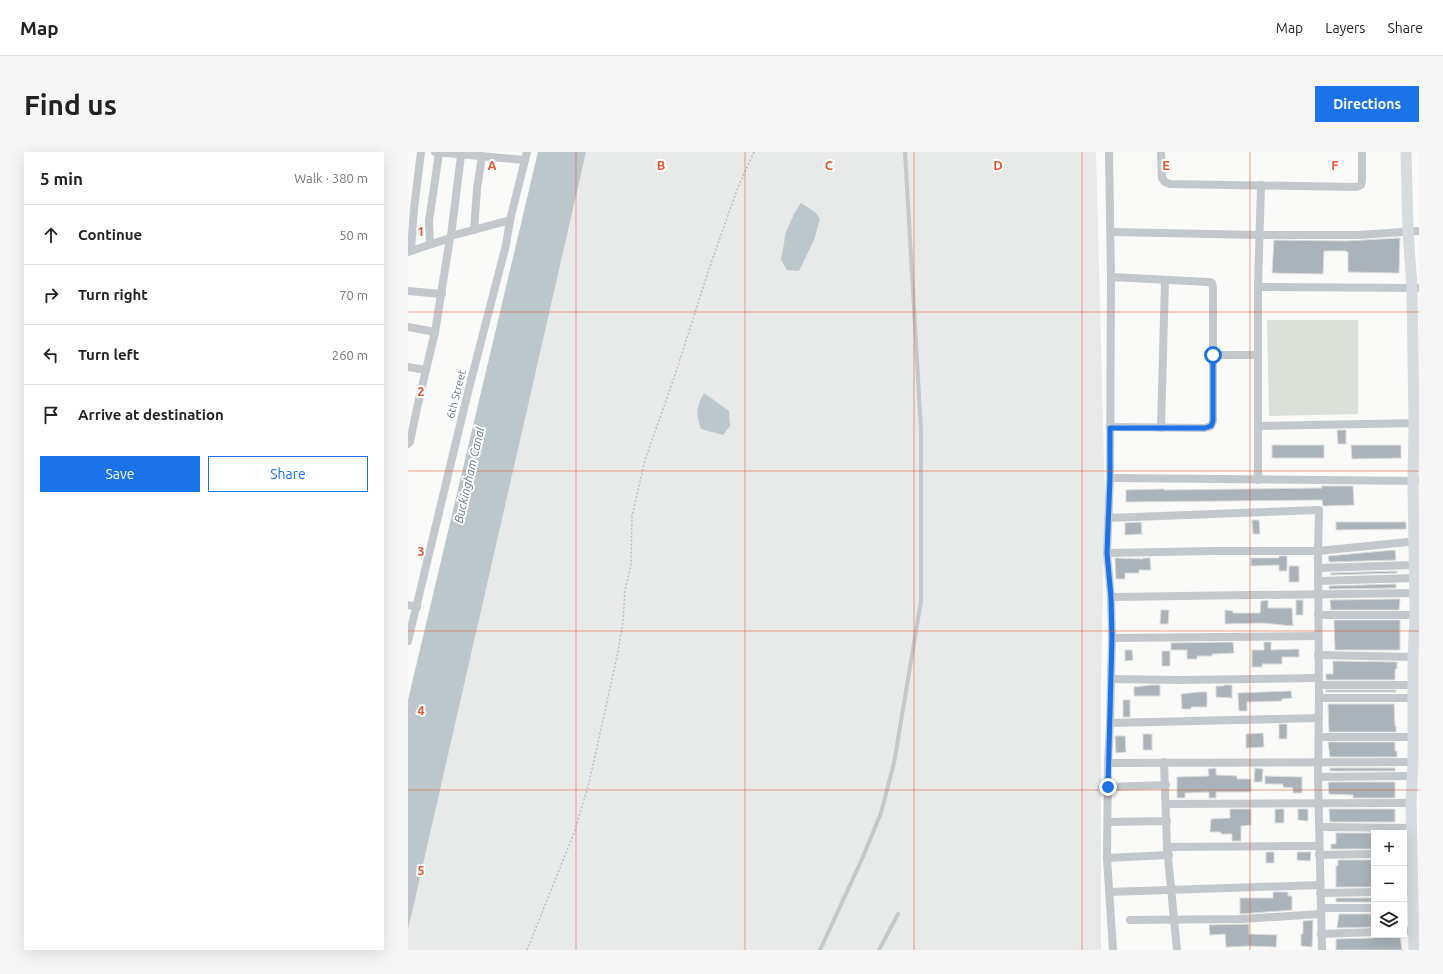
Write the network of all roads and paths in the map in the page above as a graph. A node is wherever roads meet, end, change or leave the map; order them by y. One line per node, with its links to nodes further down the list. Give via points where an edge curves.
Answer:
1 (421, 152): 20 (street)
2 (436, 152): 9 (street); 19 (street, via 429,221)
3 (754, 152): 107 (path, via 738,187 711,261 645,460 632,516 631,565 625,590 618,652 589,784 574,833)
4 (905, 152): 108 (lane, via 921,430 921,601 894,763 881,813)
5 (1109, 152): 15 (street)
6 (1161, 152): 12 (street, via 1162,178 1165,182)
7 (1362, 152): 12 (street, via 1362,180 1361,185 1357,187)
8 (1406, 152): 16 (main road)
9 (462, 155): 10 (street); 18 (street)
10 (482, 156): 11 (street); 14 (street)
11 (526, 156): 13 (street, 6th Street)
12 (1261, 185): 17 (street)
13 (510, 220): 14 (street); 55 (street, 6th Street)
14 (474, 230): 18 (street)
15 (1111, 232): 17 (street); 21 (street)
16 (1414, 232): 17 (street); 24 (main road)
17 (1260, 235): 23 (street)
18 (451, 237): 19 (street); 26 (street)
19 (430, 244): 20 (street)
20 (410, 251)
21 (1111, 277): 22 (street); 37 (street)
22 (1165, 280): 29 (street, via 1212,283); 38 (street)
23 (1258, 287): 24 (street); 30 (street)
24 (1416, 288): 35 (main road)
25 (408, 291): 26 (street)
26 (442, 294): 28 (street)
27 (408, 327): 28 (street)
28 (435, 332): 32 (street)
29 (1213, 355): 30 (street); 38 (street, via 1211,426)
30 (1258, 355): 36 (street)
31 (408, 367): 32 (street)
32 (426, 370): 34 (street)
33 (408, 406): 34 (street)
34 (417, 408): 39 (street)
35 (1417, 423): 36 (street); 42 (main road)
36 (1258, 426): 41 (street)
37 (1110, 428): 38 (street); 40 (street)
38 (1161, 428)
39 (408, 444)
40 (1110, 478): 41 (street); 43 (street)
41 (1258, 480): 42 (street)
42 (1416, 481): 44 (main road)
43 (1108, 518): 45 (street, via 1319,510); 46 (street)
44 (1416, 541): 45 (street); 47 (main road)
45 (1318, 551): 46 (street); 48 (street)
46 (1107, 553): 53 (street)
47 (1414, 564): 48 (street); 49 (main road)
48 (1318, 568): 50 (street)
49 (1414, 578): 50 (street); 51 (main road)
50 (1318, 581): 52 (street)
51 (1414, 593): 52 (street); 57 (main road)
52 (1318, 594): 53 (street); 56 (street)
53 (1111, 597): 59 (street)
54 (408, 605): 55 (street)
55 (417, 607): 60 (street, 6th Street)
56 (1318, 615): 57 (street); 58 (street)
57 (1415, 615): 62 (main road)
58 (1318, 636): 59 (street); 61 (street)
59 (1112, 638): 63 (street)
60 (408, 641)
61 (1318, 655): 62 (street); 64 (street)
62 (1413, 657): 65 (main road)
63 (1111, 679): 64 (street); 69 (street)
64 (1318, 682): 65 (street); 66 (street)
65 (1413, 685): 67 (main road)
66 (1319, 698): 67 (street); 68 (street)
67 (1414, 698): 70 (main road)
68 (1319, 718): 69 (street); 71 (street)
69 (1110, 723): 74 (street)
70 (1413, 737): 71 (street); 73 (main road)
71 (1319, 738): 75 (street)
72 (1164, 762): 74 (street); 75 (street); 78 (street)
73 (1413, 762): 75 (street); 76 (main road)
74 (1108, 763): 79 (street)
75 (1318, 763): 77 (street)
76 (1412, 776): 77 (street); 80 (main road)
77 (1318, 777): 82 (street)
78 (1166, 785): 79 (street); 81 (street)
79 (1108, 787): 84 (street)
80 (1411, 802): 82 (street); 86 (main road)
81 (1166, 804): 82 (street); 83 (street)
82 (1319, 804): 85 (street)
83 (1167, 821): 84 (street); 87 (street)
84 (1108, 822): 91 (street)
85 (1319, 827): 86 (street); 88 (street)
86 (1412, 828): 89 (main road)
87 (1168, 851): 88 (street); 91 (street); 93 (street)
88 (1319, 851): 90 (street); 92 (street)
89 (1408, 853): 96 (main road)
90 (1371, 854)
91 (1107, 858): 94 (street)
92 (1320, 884): 93 (street); 97 (street)
93 (1172, 890): 94 (street); 102 (street)
94 (1109, 892): 110 (street)
95 (1371, 892): 97 (street)
96 (1408, 892): 98 (main road)
97 (1320, 894): 100 (street)
98 (1409, 907): 104 (main road)
99 (1371, 908): 100 (street)
100 (1321, 911): 102 (street, via 1242,919); 106 (street)
101 (898, 914): 109 (lane)
102 (1174, 919): 103 (street); 111 (street)
103 (1130, 920)
104 (1409, 930): 113 (main road)
105 (1371, 932): 106 (street)
106 (1321, 934): 112 (street)
107 (527, 950)
108 (820, 950)
109 (879, 950)
110 (1113, 950)
111 (1177, 950)
112 (1322, 950)
113 (1414, 950)

